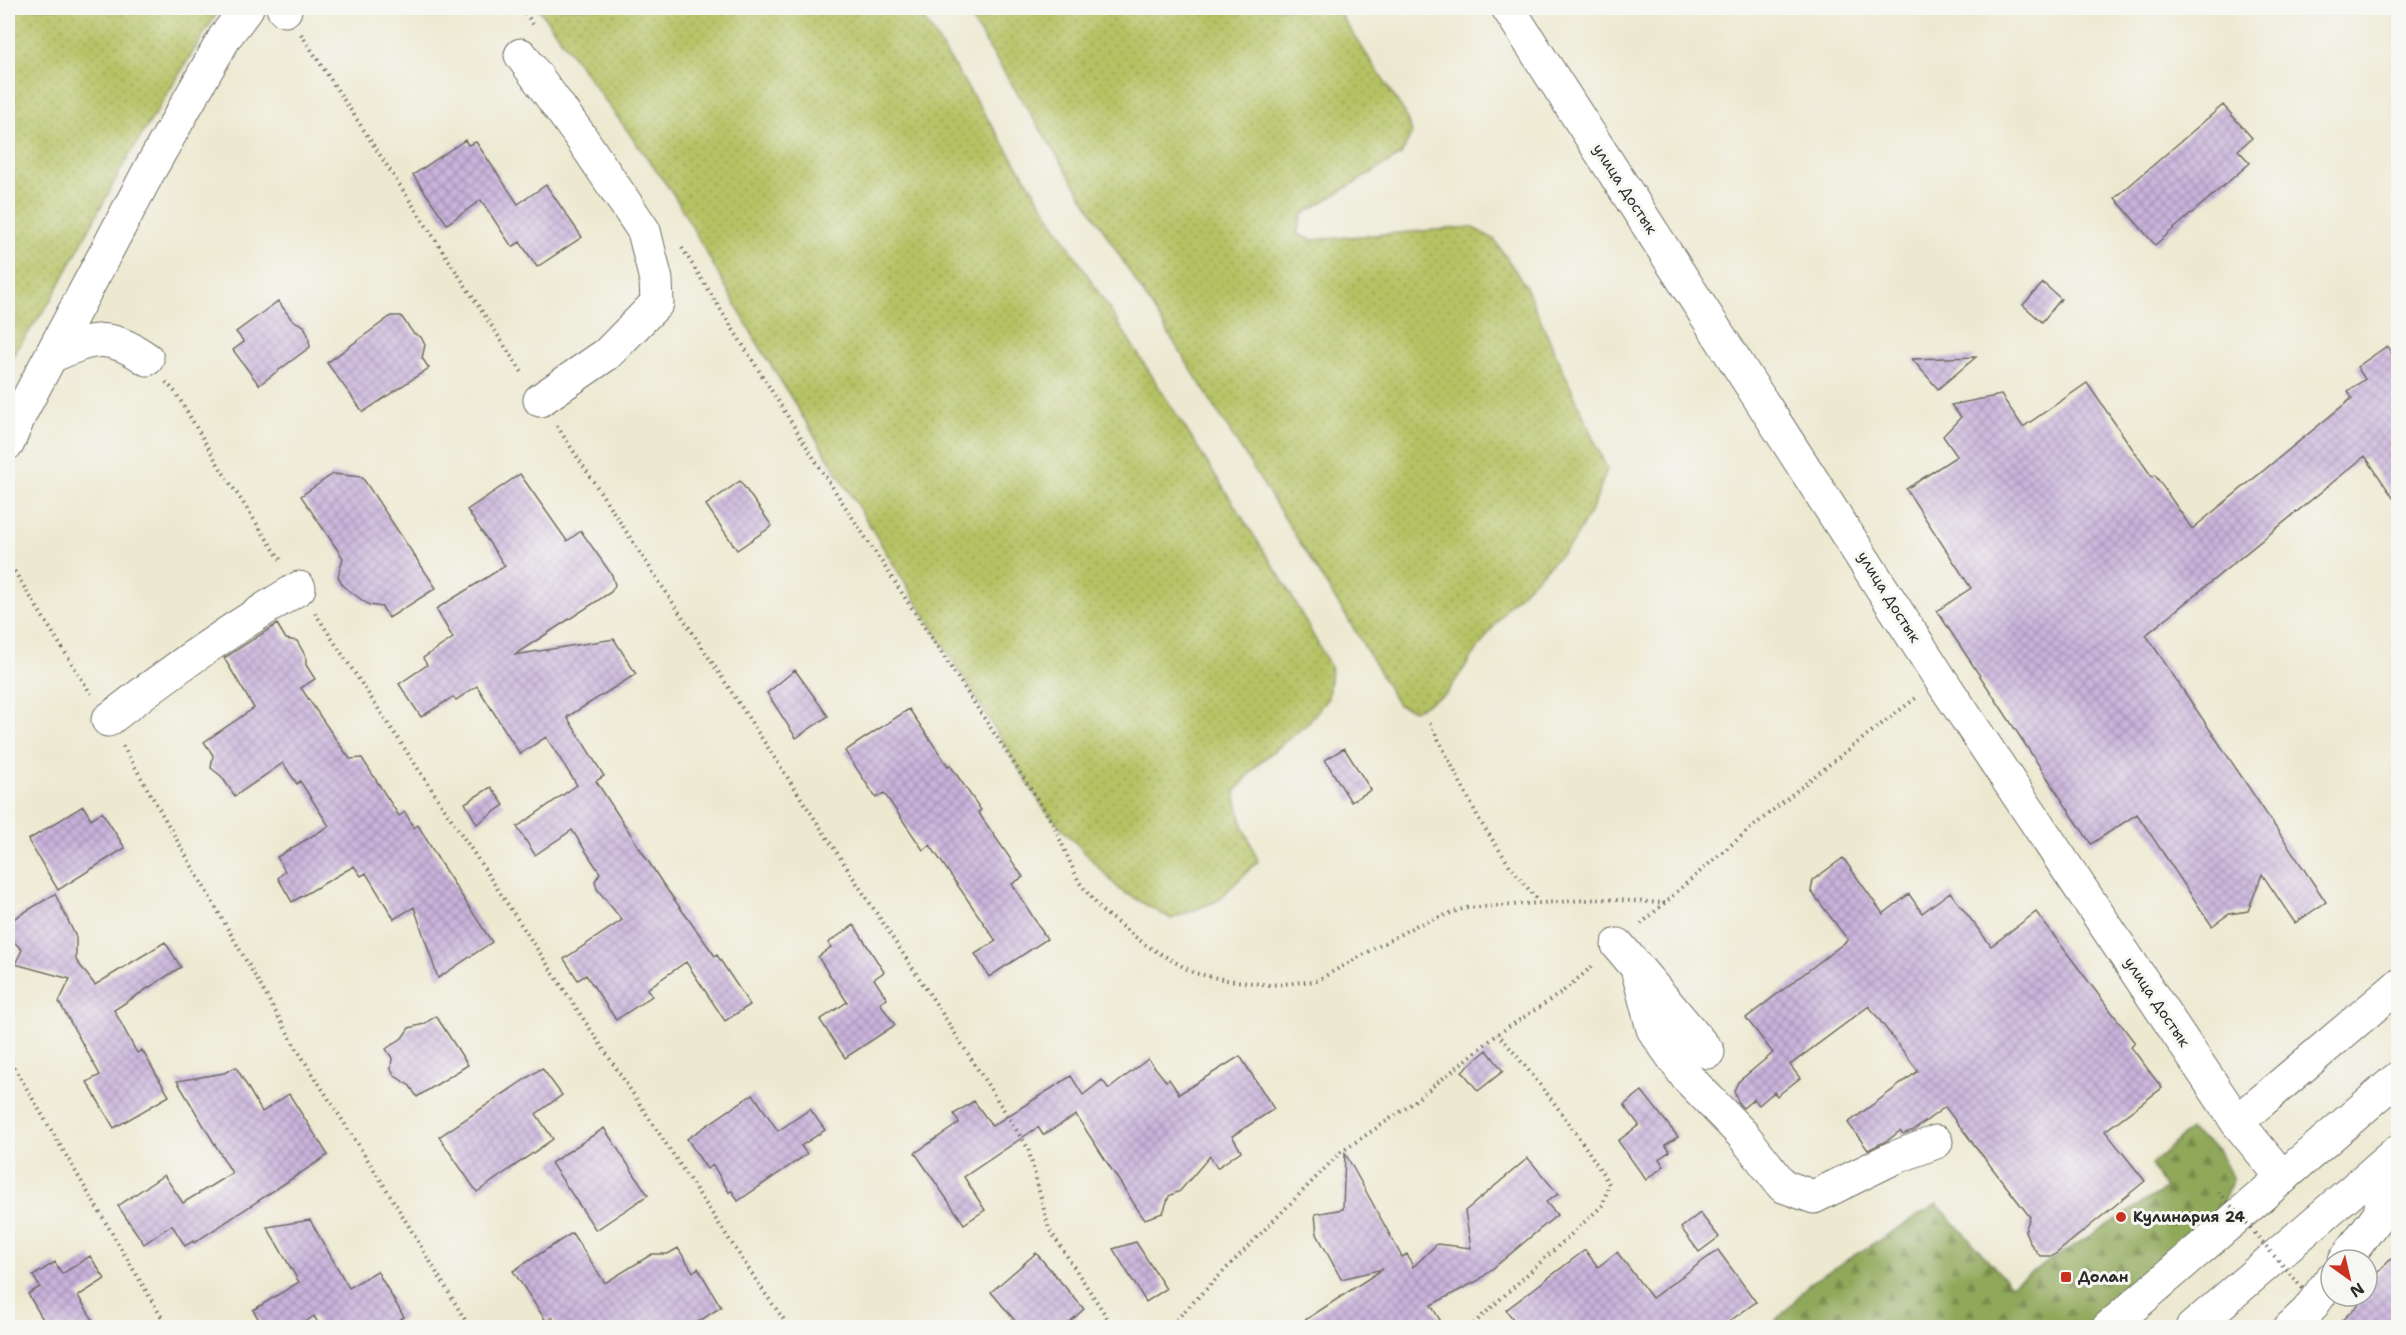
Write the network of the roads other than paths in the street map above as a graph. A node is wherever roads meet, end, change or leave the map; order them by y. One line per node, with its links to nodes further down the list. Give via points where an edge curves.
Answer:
1 (247, 8): 4 (main road, via 225,37 149,171)
2 (1508, 8): 13 (main road, улица Достык, via 1941,680)
3 (531, 45): 6 (main road, via 580,136 644,231 656,280 657,303 607,354)
4 (52, 356): 5 (main road, via 85,341 105,340 128,346); 7 (main road)
5 (147, 359)
6 (540, 400)
7 (8, 443)
8 (299, 588): 9 (main road, via 237,625)
9 (108, 720)
10 (2398, 986): 13 (main road)
11 (1708, 1052): 14 (main road, via 1627,957 1653,1029 1686,1076 1743,1135 1783,1186 1814,1197)
12 (2398, 1078): 16 (main road)
13 (2237, 1122): 16 (main road, улица Достык)
14 (1936, 1142)
15 (2393, 1155): 17 (main road, via 2380,1213); 20 (main road)
16 (2283, 1178): 19 (main road)
17 (2354, 1248)
18 (2317, 1284): 21 (main road, via 2308,1311)
19 (2108, 1328)
20 (2192, 1328)
21 (2290, 1328)

